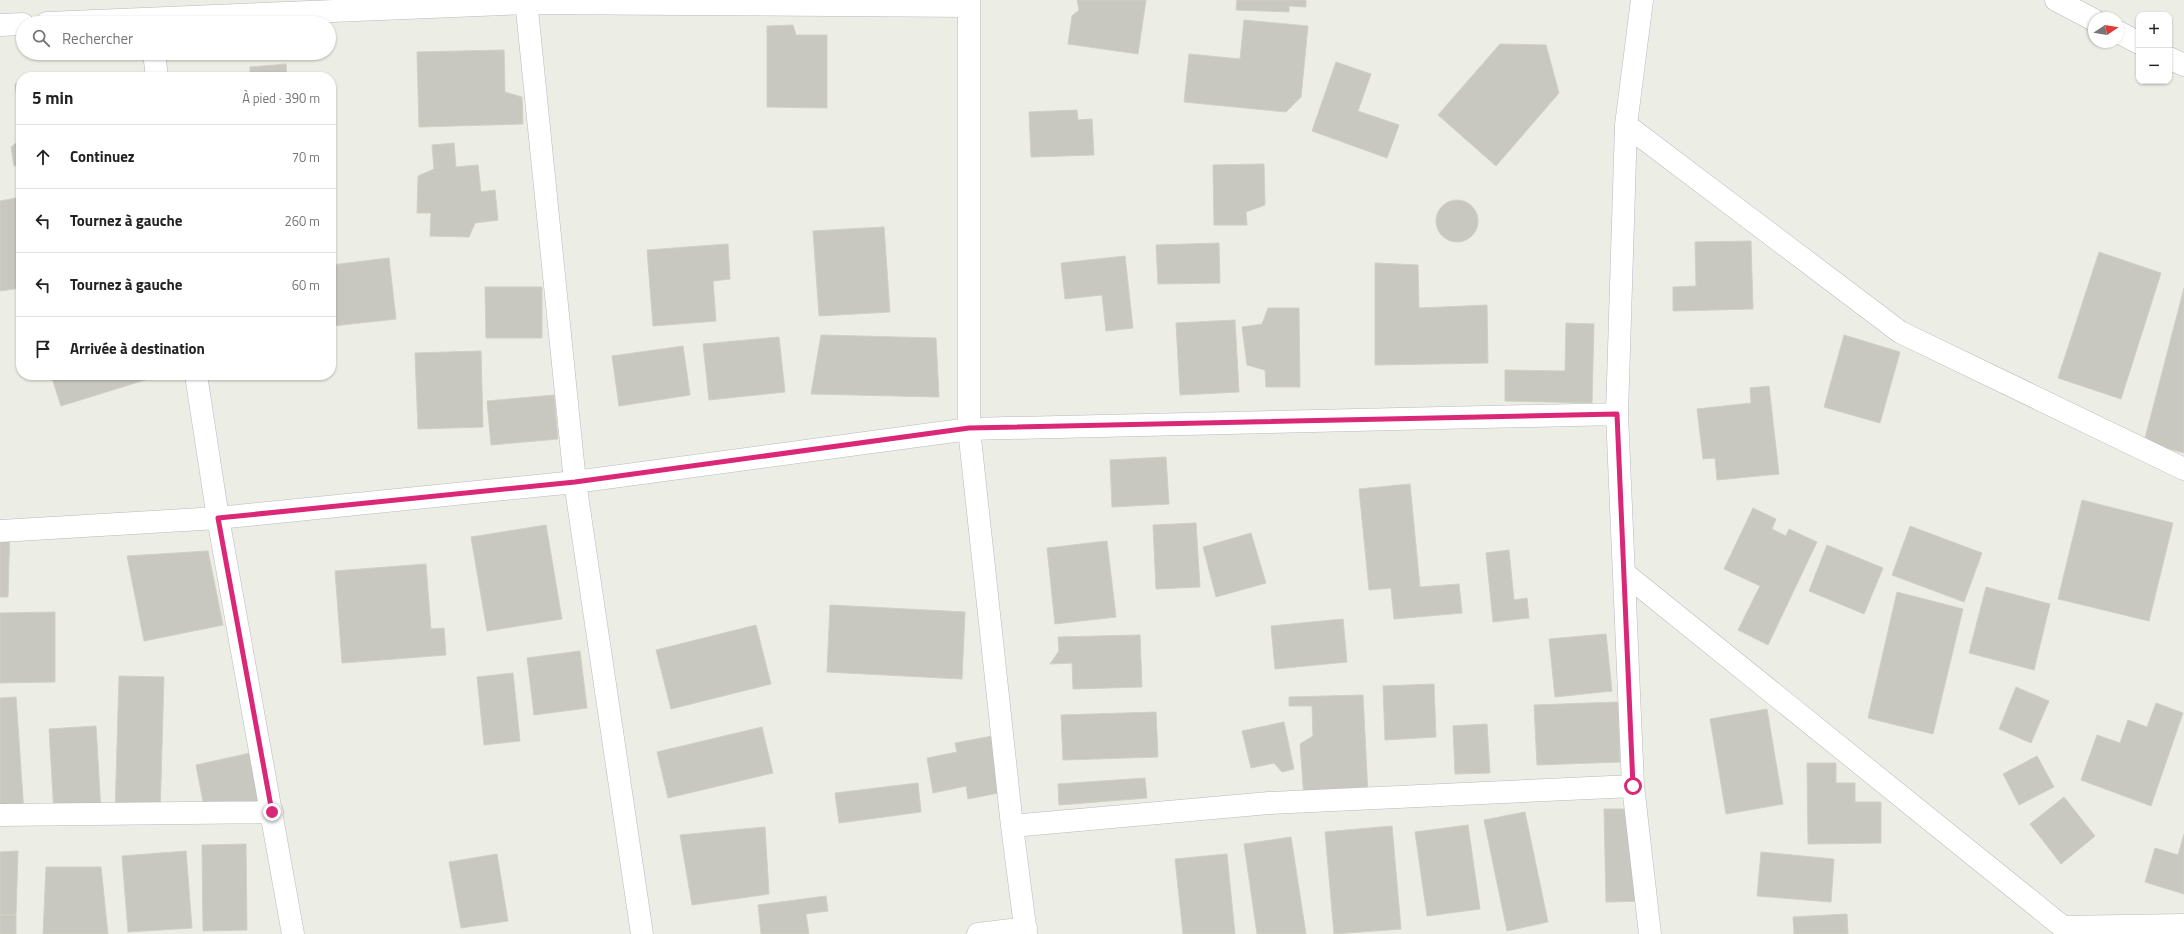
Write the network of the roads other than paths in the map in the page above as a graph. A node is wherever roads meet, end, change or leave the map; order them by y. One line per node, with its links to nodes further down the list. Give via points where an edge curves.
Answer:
1 (1642, 0): 16 (street)
2 (2056, 0): 7 (street)
3 (526, 2): 4 (street); 5 (street); 21 (street)
4 (969, 3): 19 (street)
5 (150, 14): 6 (street)
6 (127, 16)
7 (2088, 17)
8 (16, 24): 9 (street)
9 (0, 25)
10 (2124, 35): 11 (street)
11 (2136, 41)
12 (2172, 59): 14 (street)
13 (155, 60): 15 (street)
14 (2184, 65)
15 (156, 72)
16 (1626, 125): 18 (street); 20 (street, via 1900,332)
17 (197, 380): 22 (street)
18 (1617, 414): 19 (street); 24 (street)
19 (969, 428): 21 (street); 28 (street)
20 (2184, 469)
21 (575, 482): 22 (street); 32 (street)
22 (218, 518): 23 (street); 26 (street)
23 (0, 531)
24 (1624, 574): 25 (street); 29 (street, via 2063,927)
25 (1633, 786): 28 (street, via 1269,803); 34 (street)
26 (272, 812): 27 (street); 31 (street)
27 (0, 815)
28 (1012, 826): 30 (street)
29 (2184, 925)
30 (1026, 931): 33 (street)
31 (293, 934)
32 (642, 934)
33 (978, 934)
34 (1650, 934)

